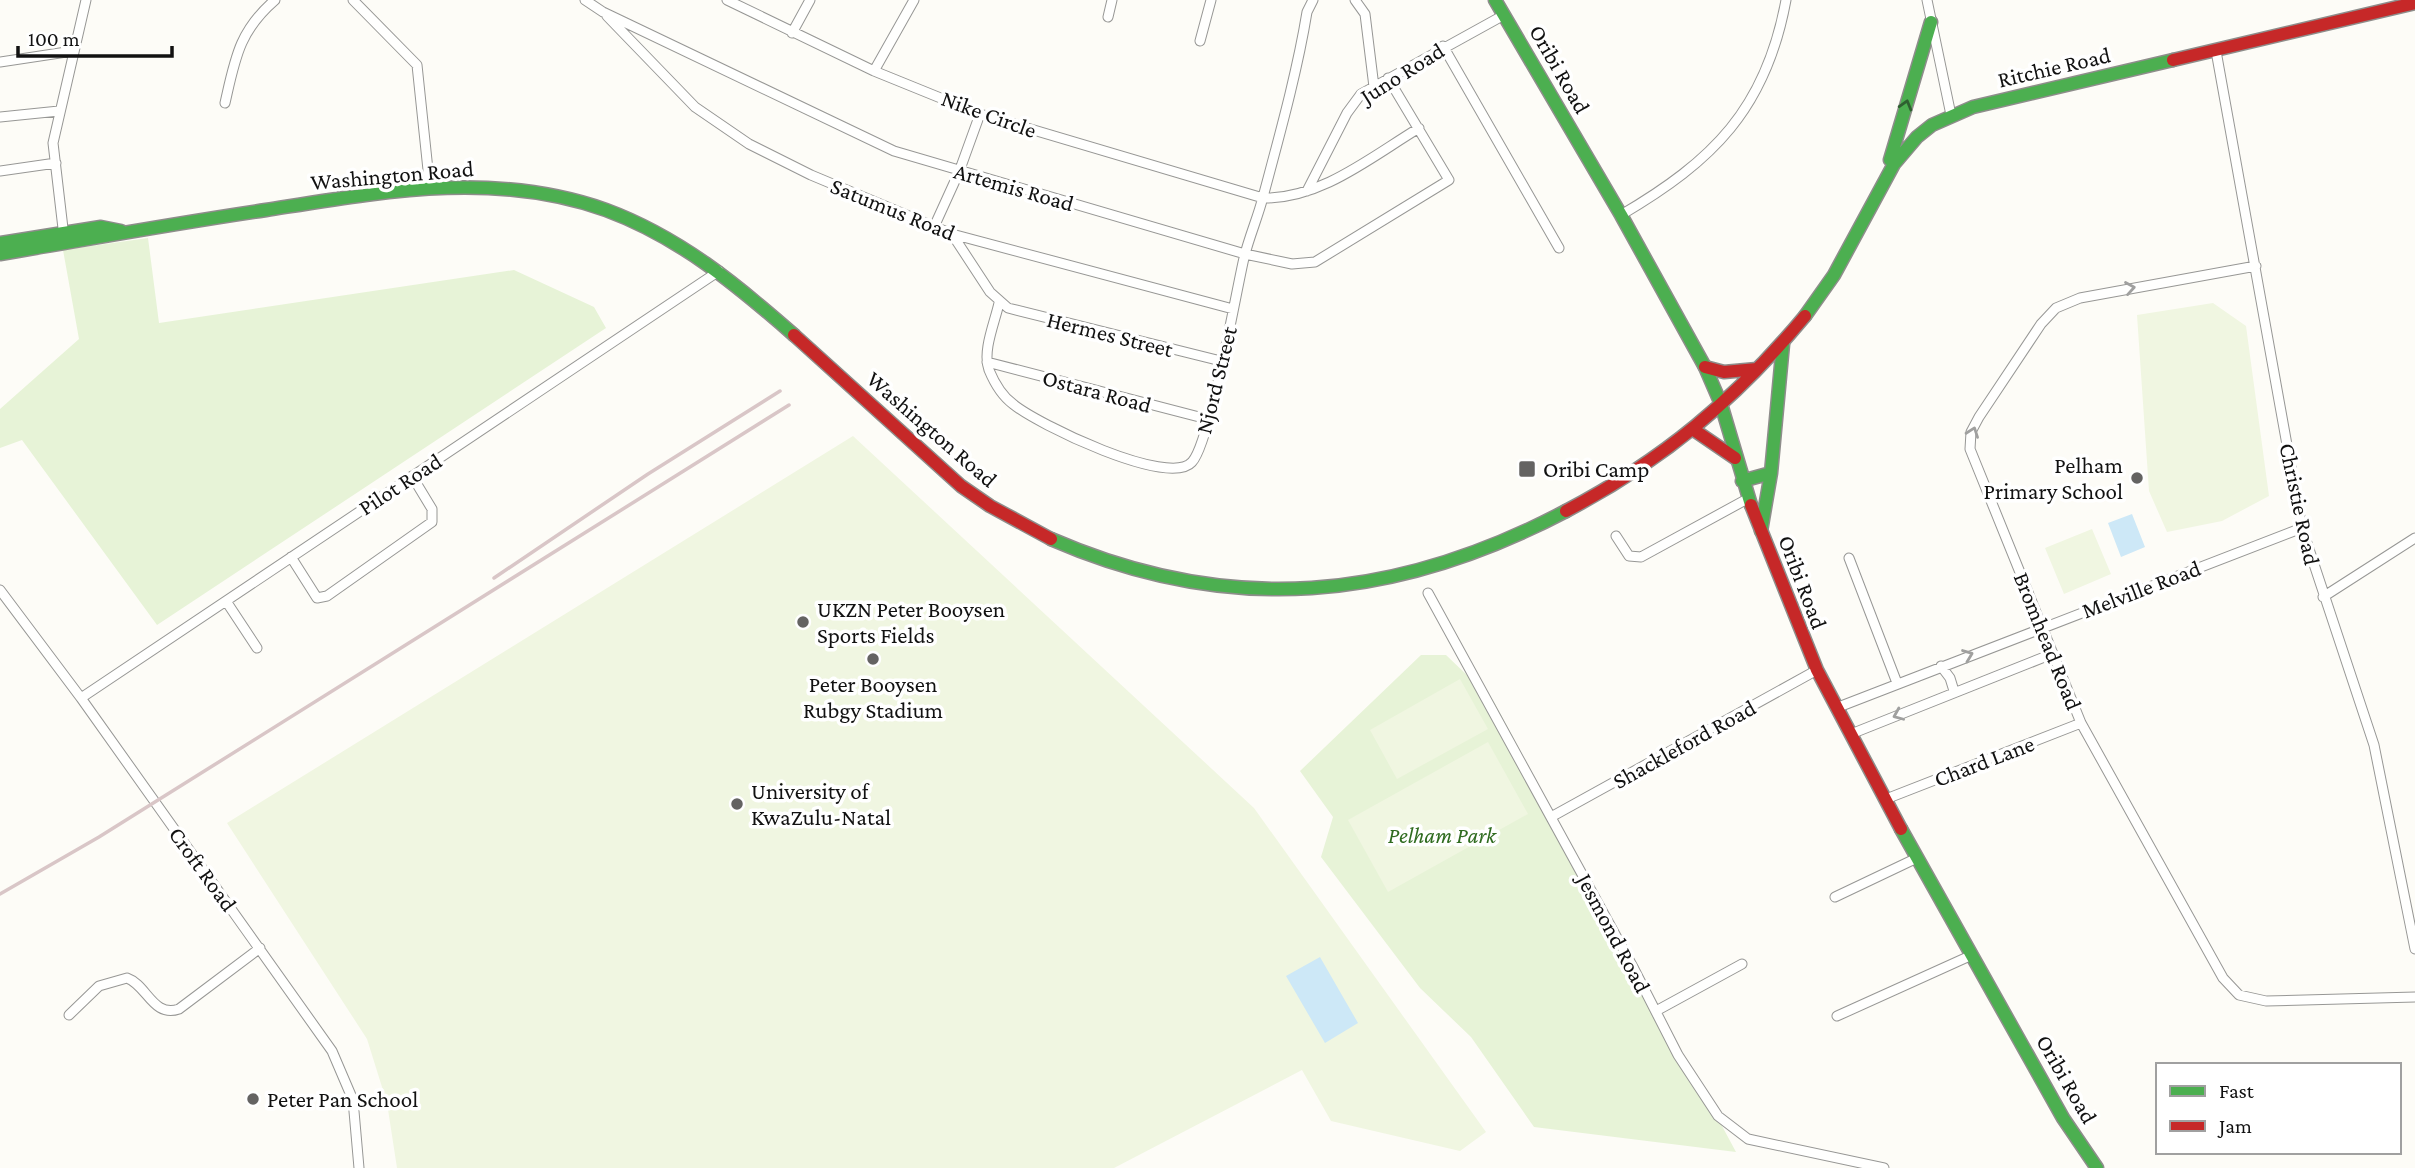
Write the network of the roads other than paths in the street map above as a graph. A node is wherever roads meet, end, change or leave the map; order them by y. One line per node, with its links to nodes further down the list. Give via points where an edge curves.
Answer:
1 (86, 0): 23 (street)
2 (275, 0): 29 (street, via 240,41)
3 (353, 0): 39 (street, via 417,65)
4 (585, 0): 16 (street, Artemis Road)
5 (727, 0): 20 (street, Nike Circle)
6 (810, 0): 20 (street)
7 (914, 0): 26 (street)
8 (1112, 0): 18 (street)
9 (1211, 0): 21 (street)
10 (1313, 0): 41 (street, Njord Street)
11 (1355, 0): 28 (street, via 1366,14)
12 (1495, 0): 17 (main road, Oribi Road)
13 (1786, 0): 42 (street, via 1768,64 1740,116 1699,163)
14 (1927, 0): 19 (street)
15 (2415, 3): 24 (main road, Ritchie Road)
16 (603, 12): 38 (street, Artemis Road, via 869,140); 43 (street, Satumus Road, via 695,107 749,144)
17 (1504, 15): 22 (street, Juno Road); 42 (main road, Oribi Road)
18 (1108, 16)
19 (1931, 22): 32 (street); 37 (main road, one-way to 19)
20 (792, 33): 26 (street, Nike Circle)
21 (1200, 41)
22 (1443, 46): 27 (street, Juno Road); 47 (street)
23 (73, 51): 25 (street); 30 (street)
24 (2217, 51): 32 (main road, Ritchie Road); 50 (street, Christie Road)
25 (0, 62)
26 (874, 71): 31 (street, Nike Circle)
27 (1388, 78): 28 (street, Juno Road); 34 (street)
28 (1374, 86): 40 (street, Juno Road, via 1354,102)
29 (225, 103)
30 (59, 110): 33 (street); 35 (street)
31 (980, 114): 38 (street); 41 (street, Nike Circle)
32 (1951, 115): 37 (main road, Ritchie Road, via 1924,130)
33 (0, 117)
34 (1419, 128): 40 (street); 49 (street, Artemis Road, via 1450,180 1315,262 1292,264)
35 (55, 163): 36 (street); 45 (street)
36 (0, 171)
37 (1887, 171): 54 (main road, Ritchie Road, via 1839,266)
38 (959, 172): 43 (street); 49 (street, Artemis Road)
39 (430, 189): 45 (main road, Washington Road, via 121,231 103,238); 51 (main road, Washington Road, via 515,189 568,199 648,228)
40 (1306, 193): 41 (street)
41 (1263, 198): 49 (street, Njord Street)
42 (1621, 215): 58 (main road, Oribi Road)
43 (934, 227): 44 (street, Satumus Road)
44 (952, 234): 52 (street); 53 (street, Satumus Road)
45 (64, 237): 46 (main road, Washington Road); 48 (main road, Washington Road)
46 (0, 243)
47 (1559, 248)
48 (0, 254)
49 (1245, 254): 53 (street, Njord Street)
50 (2256, 266): 68 (street, Christie Road); 78 (street, Bromhead Road, one-way to 50, via 1969,449 1979,417 2041,324 2067,302)
51 (719, 271): 62 (main road, Washington Road, via 980,500 1017,523 1093,556 1184,581 1314,588 1429,569 1548,519 1636,470); 65 (street, Pilot Road)
52 (999, 303): 56 (street, Hermes Street, via 1019,312); 57 (street)
53 (1233, 309): 56 (street, Njord Street)
54 (1806, 317): 55 (main road, Washington Road)
55 (1783, 344): 59 (main road, Washington Road); 64 (main road)
56 (1221, 361): 61 (street, Njord Street)
57 (986, 362): 61 (street, Ostara Road); 61 (street, Njord Street, via 1001,391 1020,410 1092,447 1172,470 1193,461)
58 (1705, 367): 59 (main road, via 1729,372); 60 (main road, Oribi Road)
59 (1757, 369): 60 (main road, Washington Road)
60 (1721, 404): 62 (main road, Washington Road); 63 (main road, Oribi Road)
61 (1207, 419)
62 (1694, 430): 63 (main road)
63 (1735, 458): 66 (main road, Oribi Road)
64 (1772, 473): 66 (main road); 69 (main road)
65 (412, 476): 72 (street, Pilot Road); 72 (street, via 432,509 432,522 327,596 317,598)
66 (1742, 481): 67 (main road, Oribi Road)
67 (1749, 498): 69 (main road, Oribi Road); 70 (street, via 1641,557 1629,556)
68 (2302, 528): 76 (street, Christie Road); 78 (street, Melville Road)
69 (1761, 531): 82 (main road, Oribi Road)
70 (1616, 537)
71 (2415, 538): 76 (street)
72 (291, 557): 77 (street, Pilot Road)
73 (1849, 558): 83 (street)
74 (0, 590): 85 (street, Croft Road)
75 (1427, 593): 90 (street, Jesmond Road)
76 (2323, 597): 94 (street, Christie Road, via 2374,745)
77 (226, 601): 79 (street); 85 (street, Pilot Road)
78 (2042, 627): 80 (street, Bromhead Road); 81 (street, Melville Road, one-way to 78)
79 (257, 648)
80 (2052, 654): 84 (street); 87 (street, Bromhead Road)
81 (1941, 666): 83 (street, Melville Road); 84 (street)
82 (1817, 670): 86 (main road, Oribi Road); 90 (street, Shackleford Road)
83 (1897, 683): 86 (street, Melville Road)
84 (1954, 691): 88 (street, one-way to 88)
85 (82, 698): 93 (street, Croft Road)
86 (1836, 708): 88 (main road, Oribi Road)
87 (2081, 723): 89 (street, Chard Lane); 97 (street, Bromhead Road, via 2212,961 2239,995 2266,1001)
88 (1851, 734): 89 (main road, Oribi Road)
89 (1886, 799): 91 (main road, Oribi Road)
90 (1551, 817): 98 (street, Jesmond Road)
91 (1917, 858): 92 (street); 95 (main road, Oribi Road)
92 (1835, 897)
93 (260, 948): 99 (street, via 179,1009 160,1008 127,978 99,986); 102 (street, Croft Road, via 337,1060 356,1116)
94 (2415, 948)
95 (1972, 955): 100 (street); 101 (main road, Oribi Road)
96 (1742, 964): 98 (street)
97 (2415, 997)
98 (1656, 1012): 103 (street, Jesmond Road, via 1698,1087 1732,1130 1765,1144)
99 (69, 1015)
100 (1837, 1016)
101 (2095, 1167)
102 (359, 1168)
103 (1884, 1168)

